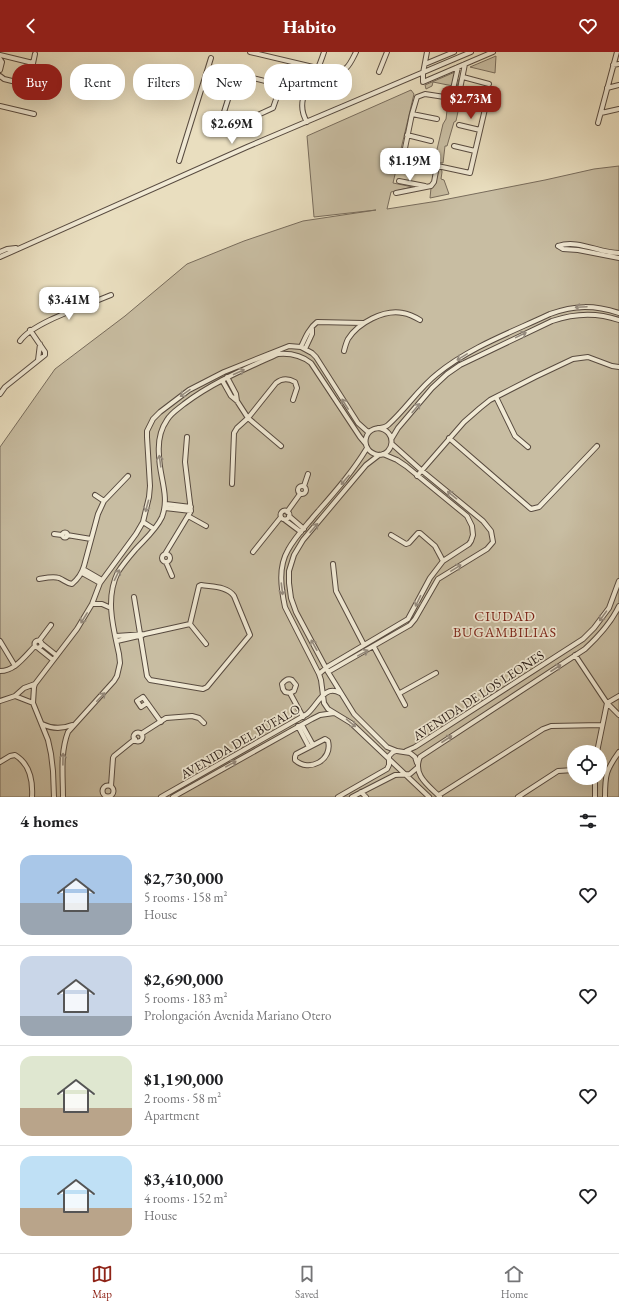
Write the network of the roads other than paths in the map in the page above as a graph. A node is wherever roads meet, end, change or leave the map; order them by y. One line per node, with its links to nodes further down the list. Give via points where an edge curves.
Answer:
1 (250, 52): 16 (street)
2 (324, 52): 17 (street)
3 (356, 52): 18 (street)
4 (388, 52): 25 (street)
5 (428, 52): 19 (street)
6 (454, 52): 19 (street)
7 (471, 52): 26 (street)
8 (493, 52): 20 (street)
9 (616, 52): 22 (street)
10 (35, 54): 14 (street)
11 (0, 55): 14 (street)
12 (212, 58): 15 (street)
13 (0, 59): 24 (street)
14 (33, 63)
15 (210, 64)
16 (301, 64)
17 (320, 64)
18 (351, 64)
19 (424, 64): 26 (street)
20 (465, 64): 23 (street); 28 (street)
21 (619, 64): 22 (street)
22 (613, 65): 32 (street)
23 (458, 67): 26 (street, via 423,82); 41 (street, via 451,98 420,94)
24 (0, 70)
25 (379, 72)
26 (423, 73): 43 (street)
27 (0, 76): 29 (street)
28 (463, 78): 30 (street); 46 (street, via 458,100 485,107)
29 (12, 81)
30 (489, 84)
31 (619, 85): 32 (street)
32 (607, 88): 39 (street)
33 (202, 89): 51 (street)
34 (228, 100): 35 (street, via 220,131 273,108)
35 (276, 100)
36 (302, 100): 43 (street, via 301,108)
37 (0, 106): 40 (street)
38 (619, 109): 39 (street)
39 (601, 113): 44 (street)
40 (34, 114)
41 (412, 114): 42 (street); 47 (street)
42 (437, 119)
43 (307, 122): 56 (street)
44 (598, 122)
45 (459, 125): 46 (street)
46 (480, 130): 50 (street)
47 (407, 135): 48 (street); 52 (street, via 403,158)
48 (431, 141)
49 (454, 146): 50 (street)
50 (475, 151): 52 (street, via 470,173)
51 (179, 162)
52 (436, 166): 54 (street, via 434,182)
53 (399, 182): 54 (street)
54 (427, 187): 55 (street)
55 (396, 193)
56 (22, 247): 57 (street); 59 (street)
57 (0, 252)
58 (619, 253): 60 (street, via 578,245 558,246)
59 (0, 257)
60 (619, 258)
61 (112, 295): 68 (street)
62 (619, 313): 83 (street, one-way to 83, via 606,308 571,308 550,314 467,353 427,383 388,425)
63 (420, 320): 66 (street, via 394,312)
64 (619, 320): 86 (street, one-way to 64, via 440,380 460,365 564,316 588,314)
65 (349, 323): 66 (street); 67 (street, via 318,322); 69 (street)
66 (364, 323): 69 (street)
67 (312, 329): 71 (street); 72 (street)
68 (30, 330): 70 (street); 77 (street, via 40,344 38,360)
69 (354, 332): 73 (street, via 348,339)
70 (20, 340)
71 (300, 347): 72 (street); 109 (street, one-way to 109, via 288,346 224,372 180,396 153,419 146,437 150,486)
72 (305, 349): 84 (street, one-way to 72, via 358,424 316,357)
73 (344, 351)
74 (619, 367): 79 (street, via 591,358 578,358)
75 (227, 377): 76 (street); 81 (street); 88 (street, one-way to 88, via 278,354 293,354 306,359)
76 (222, 380): 81 (street); 102 (street, one-way to 76, via 159,453 162,430 176,410)
77 (2, 387): 78 (street)
78 (0, 394)
79 (496, 397): 87 (street, via 480,408); 93 (street, via 515,436)
80 (292, 400): 82 (street, via 297,388 295,382 281,380)
81 (237, 401): 82 (street)
82 (248, 418): 90 (street); 99 (street, via 234,433)
83 (378, 428): 84 (street); 86 (street, via 388,432)
84 (370, 431): 88 (street)
85 (188, 437): 104 (street, via 185,462)
86 (392, 438): 89 (street)
87 (449, 438): 91 (street, via 531,509 539,507); 95 (street)
88 (365, 443): 92 (street)
89 (392, 444): 94 (street, via 390,449); 95 (street)
90 (281, 446)
91 (597, 446)
92 (367, 448): 94 (street, via 373,454); 112 (street, one-way to 112, via 352,472)
93 (528, 448)
94 (381, 454): 98 (street, via 397,460); 143 (street, one-way to 94, via 296,612 291,598 289,583 294,554 366,464)
95 (421, 470): 98 (street); 103 (street, one-way to 95)
96 (308, 474): 107 (street, via 304,486 306,492 300,494)
97 (128, 476): 101 (street)
98 (417, 476): 105 (street)
99 (232, 484)
100 (95, 495): 101 (street)
101 (104, 501): 115 (street)
102 (165, 506): 104 (street); 111 (street)
103 (465, 506): 105 (street); 138 (street, one-way to 103, via 412,623 438,579 491,546 492,530)
104 (191, 509): 106 (street)
105 (461, 511): 117 (street, via 472,526 471,541)
106 (188, 516): 110 (street); 120 (street, via 162,558)
107 (287, 516): 108 (street); 108 (street, via 282,512); 112 (street)
108 (280, 517): 116 (street)
109 (143, 522): 111 (street); 122 (street)
110 (206, 526)
111 (154, 529): 127 (street, one-way to 111, via 113,584 119,571)
112 (302, 530): 147 (street, one-way to 147, via 287,550 281,583 285,607)
113 (54, 534): 115 (street, via 65,538 68,536)
114 (391, 535): 117 (street, via 406,544 420,533 435,546)
115 (91, 539): 119 (street)
116 (253, 552)
117 (443, 561): 136 (street, one-way to 136, via 430,578 408,619)
118 (333, 564): 136 (street, via 336,591)
119 (83, 571): 121 (street, via 72,584 67,584 60,578); 122 (street)
120 (172, 576)
121 (39, 578)
122 (101, 581): 125 (street)
123 (619, 581): 174 (street, AVENIDA DE LOS LEONES, one-way to 174, via 609,608 583,639)
124 (134, 597): 131 (street)
125 (92, 604): 127 (street, via 102,604); 139 (street, one-way to 139, via 77,629)
126 (619, 606): 128 (street, AVENIDA DE LOS LEONES)
127 (111, 608): 132 (street)
128 (617, 616): 140 (street, AVENIDA DE LOS LEONES, via 585,649)
129 (190, 624): 131 (street); 131 (street, via 199,586 225,589 234,596 250,635 207,687 199,690 148,678); 135 (street)
130 (51, 625): 134 (street)
131 (142, 634): 132 (street)
132 (116, 639): 168 (street, one-way to 132, via 117,676 120,663)
133 (0, 640): 142 (street)
134 (40, 642): 137 (street, via 35,643); 139 (street)
135 (206, 644)
136 (364, 644): 143 (street)
137 (36, 647): 141 (street); 142 (street)
138 (374, 647): 145 (street, one-way to 138); 150 (street)
139 (56, 655): 141 (street)
140 (575, 655): 158 (street); 178 (street, AVENIDA DE LOS LEONES, one-way to 140, via 423,754)
141 (53, 660): 148 (street)
142 (15, 666): 144 (street)
143 (327, 667): 145 (street); 147 (street)
144 (0, 671)
145 (328, 672): 153 (street)
146 (436, 673): 150 (street)
147 (319, 674): 151 (street)
148 (35, 684): 152 (street, via 24,688); 156 (street)
149 (290, 693): 164 (street)
150 (400, 693): 159 (street)
151 (323, 695): 153 (street, via 333,691); 160 (street, AVENIDA DEL BÚFALO); 161 (street, via 324,703)
152 (16, 696): 155 (street); 156 (street)
153 (342, 696): 173 (street, via 354,714 387,747)
154 (619, 696): 158 (street)
155 (0, 701)
156 (33, 703): 167 (street)
157 (147, 703): 165 (street)
158 (607, 703): 163 (street); 170 (street)
159 (406, 705)
160 (314, 708): 162 (street); 164 (street, AVENIDA DEL BÚFALO)
161 (334, 714): 162 (street, AVENIDA DEL BÚFALO); 176 (street, one-way to 176, via 351,723)
162 (320, 715): 169 (street, AVENIDA DEL BÚFALO)
163 (619, 715)
164 (302, 717): 180 (street, AVENIDA DEL BÚFALO)
165 (161, 722): 166 (street, via 166,718 192,716); 185 (street, via 141,734 142,740 135,739 114,756)
166 (204, 723)
167 (42, 724): 168 (street, via 55,728); 190 (street, via 51,754)
168 (74, 725): 191 (street, one-way to 168, via 64,742)
169 (300, 726): 172 (street); 182 (street, AVENIDA DEL BÚFALO, one-way to 169)
170 (602, 726): 171 (street); 188 (street, via 551,726 543,729)
171 (599, 745)
172 (311, 746): 172 (street, via 295,756 295,760 304,765 311,765 324,759 329,748 327,740)
173 (397, 751): 174 (street); 176 (street, via 391,753)
174 (405, 751): 178 (street, via 414,755)
175 (619, 752): 200 (street, via 605,777)
176 (389, 759): 183 (street); 194 (street, via 387,769)
177 (0, 762): 189 (street, via 15,756 25,764 32,780)
178 (417, 763): 179 (street)
179 (417, 768): 183 (street, via 412,773); 188 (street, via 421,777)
180 (212, 769): 182 (street); 192 (street, AVENIDA DEL BÚFALO)
181 (567, 771): 198 (street, via 558,772)
182 (214, 773): 193 (street, AVENIDA DEL BÚFALO)
183 (404, 774): 186 (street, via 395,775); 197 (street)
184 (595, 785): 199 (street)
185 (111, 786): 187 (street, via 114,792); 187 (street, via 105,786 103,790 104,795)
186 (361, 792): 195 (street); 196 (street)
187 (110, 796)
188 (440, 796)
189 (32, 797)
190 (54, 797)
191 (63, 797)
192 (161, 797)
193 (172, 797)
194 (338, 797)
195 (352, 797)
196 (366, 797)
197 (428, 797)
198 (518, 797)
199 (595, 797)
200 (605, 797)

